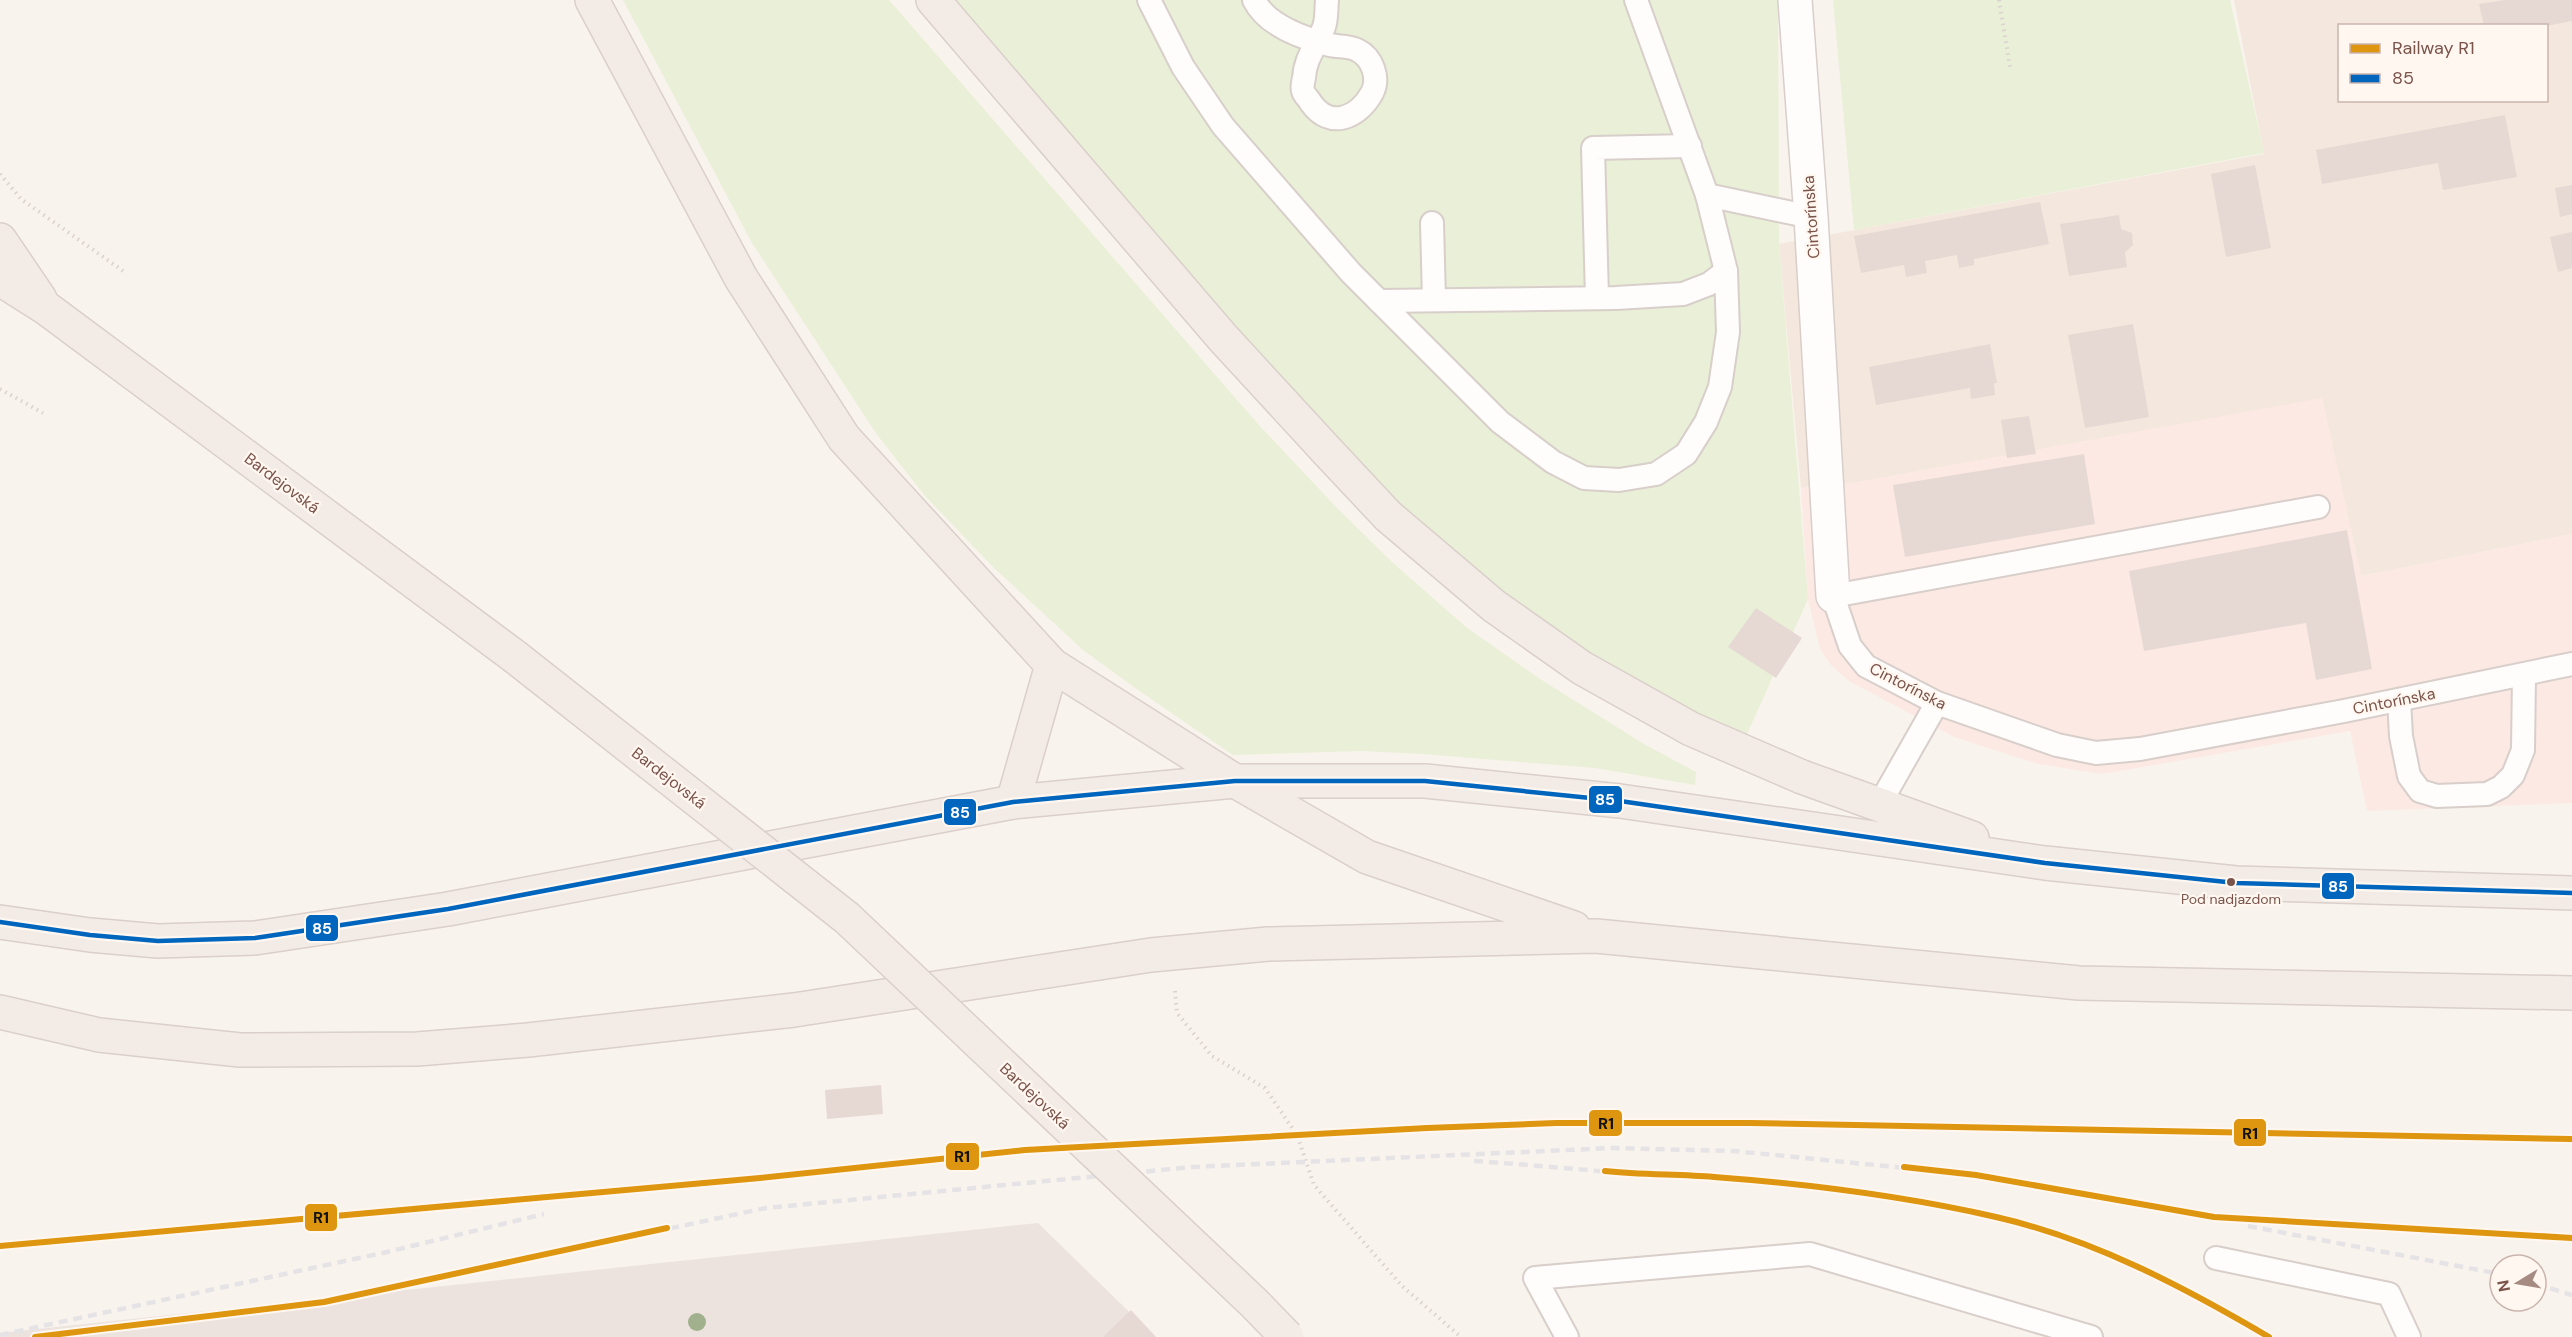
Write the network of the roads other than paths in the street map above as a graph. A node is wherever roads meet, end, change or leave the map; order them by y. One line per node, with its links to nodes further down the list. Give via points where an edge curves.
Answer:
1 (592, 0): 23 (main road, via 741,278 844,438)
2 (933, 0): 29 (main road, via 1223,338 1388,516 1494,606 1582,669 1691,729)
3 (1149, 0): 17 (lane, via 1183,67 1223,126)
4 (1254, 0): 5 (lane, via 1259,10 1279,26 1317,40 1324,26)
5 (1327, 0)
6 (1636, 0): 8 (lane)
7 (1796, 0): 10 (street, Cintorínska)
8 (1690, 146): 9 (lane); 15 (lane, via 1593,148)
9 (1707, 195): 10 (lane); 13 (lane)
10 (1811, 218): 21 (street, Cintorínska)
11 (1432, 223): 16 (lane)
12 (0, 240): 19 (main road)
13 (1726, 271): 15 (lane, via 1709,284 1683,294); 17 (lane, via 1728,332 1720,387 1706,422 1686,453 1656,474 1619,480 1584,478 1553,462 1500,423)
14 (0, 279): 19 (main road, Bardejovská)
15 (1597, 298): 16 (lane)
16 (1434, 300): 17 (lane)
17 (1379, 301)
18 (0, 306): 19 (main road)
19 (46, 308): 37 (main road, Bardejovská, bridge, via 514,656 847,918)
20 (2318, 507): 21 (lane)
21 (1833, 596): 26 (lane, Cintorínska, via 1850,645 1866,666)
22 (2572, 664): 24 (lane, Cintorínska)
23 (1052, 665): 27 (main road); 28 (main road)
24 (2524, 675): 25 (lane, Cintorínska); 25 (lane, via 2523,750 2513,775 2501,788 2487,794 2438,796 2421,791 2409,776)
25 (2399, 700): 26 (lane, Cintorínska, via 2140,749 2096,753 2056,745)
26 (1937, 703): 29 (lane)
27 (1236, 781): 28 (main road); 30 (main road, via 1425,781 1620,801); 33 (main road, via 1367,857)
28 (1013, 801): 32 (main road, via 448,909 255,938 158,941)
29 (1879, 805): 30 (main road)
30 (2044, 863): 31 (main road, via 2236,883)
31 (2572, 893)
32 (0, 922)
33 (1596, 936): 34 (main road, via 2079,983); 35 (main road, via 1268,944 1173,953 794,1010 417,1049 240,1050 99,1035)
34 (2572, 993)
35 (0, 1012)
36 (2216, 1258): 40 (lane, via 2389,1294)
37 (1287, 1337)
38 (1567, 1337): 39 (lane, via 1535,1278 1810,1254)
39 (2091, 1337)
40 (2409, 1337)

